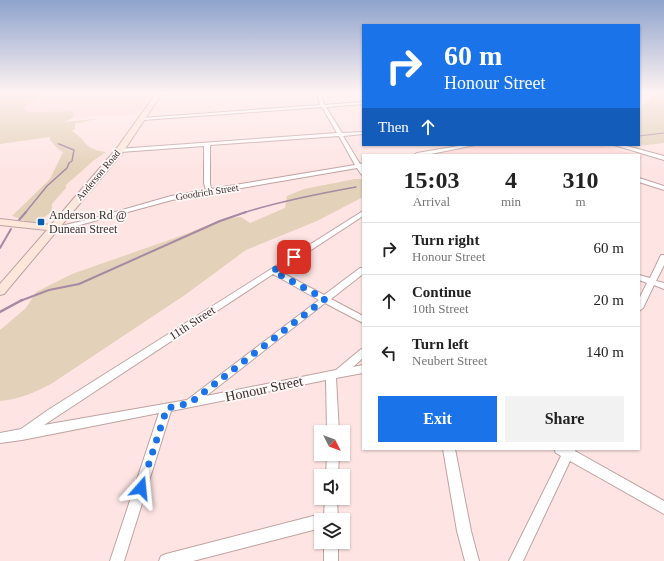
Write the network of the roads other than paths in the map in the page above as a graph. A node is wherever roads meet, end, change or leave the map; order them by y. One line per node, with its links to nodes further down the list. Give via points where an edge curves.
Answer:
1 (143, 118): 8 (main road, Anderson Road)
2 (331, 118): 4 (street)
3 (362, 133): 4 (street)
4 (341, 135): 5 (street); 11 (street)
5 (207, 145): 8 (street); 14 (street, via 207,183)
6 (466, 146): 9 (street)
7 (621, 146): 10 (street)
8 (120, 150): 17 (main road, Anderson Road)
9 (422, 154)
10 (664, 158)
11 (361, 165): 14 (street, Goodrich Street)
12 (640, 180): 13 (street)
13 (664, 188)
14 (210, 192): 17 (street, Goodrich Street, via 164,200)
15 (362, 214): 19 (street, 11th Street)
16 (0, 222): 17 (main road)
17 (54, 228): 24 (main road, Anderson Road)
18 (664, 257): 22 (street)
19 (273, 271): 25 (street); 34 (street, 11th Street, via 52,413)
20 (362, 271): 25 (street)
21 (640, 277): 22 (street)
22 (652, 281): 23 (street); 26 (street)
23 (664, 286)
24 (0, 291)
25 (325, 299): 27 (street); 31 (street)
26 (640, 306)
27 (362, 319)
28 (362, 353): 30 (street)
29 (362, 369): 30 (street, Honour Street)
30 (336, 374): 31 (street, Honour Street); 33 (street)
31 (190, 403): 32 (street, Honour Street)
32 (167, 408): 34 (street, Honour Street); 41 (street)
33 (333, 425)
34 (22, 435): 35 (street, Honour Street)
35 (0, 438)
36 (449, 450): 44 (street)
37 (566, 451): 38 (street); 45 (street)
38 (664, 508)
39 (314, 523): 42 (street)
40 (331, 549): 43 (street)
41 (117, 561)
42 (166, 561)
43 (331, 561)
44 (472, 561)
45 (516, 561)

